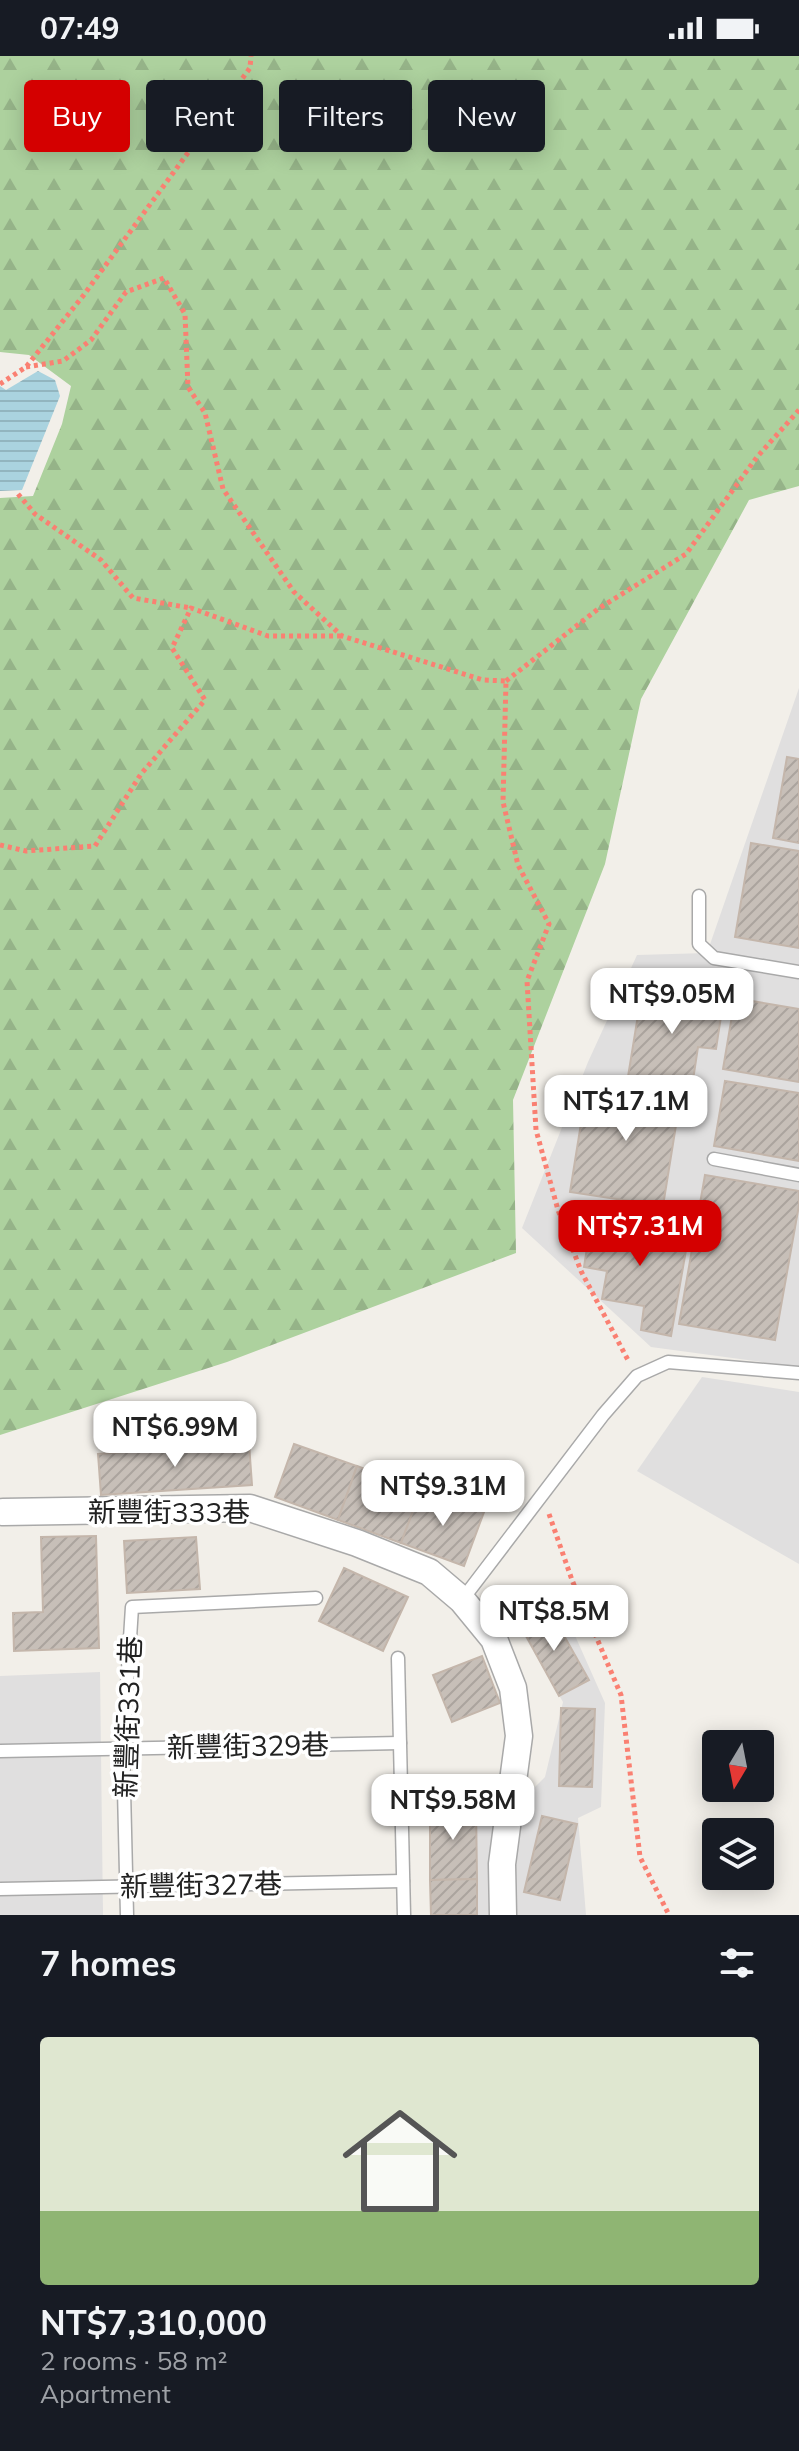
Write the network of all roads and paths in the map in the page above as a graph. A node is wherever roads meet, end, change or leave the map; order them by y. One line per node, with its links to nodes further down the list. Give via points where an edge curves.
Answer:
1 (251, 56): 2 (path, via 250,68 132,233)
2 (26, 367): 3 (path); 7 (path, via 63,361 91,340 126,292 164,278 185,314 188,387 205,413 223,489 294,592)
3 (0, 384)
4 (799, 410): 8 (path, via 757,457 686,554 598,609)
5 (18, 494): 6 (path, via 35,514 101,560 133,598)
6 (191, 608): 7 (path, via 268,636); 9 (path, via 172,648 205,700 141,774 95,846 26,851)
7 (342, 636): 8 (path, via 483,680)
8 (506, 681): 15 (path, via 503,802 518,865 549,924 527,981 536,1130 581,1271)
9 (0, 845)
10 (699, 896): 11 (lane, via 699,944 714,958)
11 (799, 972)
12 (714, 1159): 13 (lane)
13 (799, 1175)
14 (799, 1373): 15 (lane, via 668,1362)
15 (637, 1376): 16 (lane)
16 (542, 1495): 19 (lane); 30 (path, via 621,1695 640,1857)
17 (3, 1512): 19 (street, 新豐街333巷, via 250,1508 429,1572)
18 (316, 1598): 22 (lane, 新豐街331巷, via 132,1607)
19 (462, 1600): 29 (street, 新豐街333巷, via 494,1639 513,1688 519,1736 502,1864)
20 (398, 1658): 21 (lane)
21 (400, 1743): 22 (lane, 新豐街329巷); 24 (lane)
22 (123, 1748): 23 (lane, 新豐街329巷); 25 (lane, 新豐街331巷)
23 (0, 1751)
24 (403, 1881): 25 (lane, 新豐街327巷); 28 (lane)
25 (126, 1887): 26 (lane, 新豐街327巷); 27 (lane, 新豐街331巷)
26 (0, 1889)
27 (127, 1915)
28 (404, 1915)
29 (503, 1915)
30 (669, 1915)

